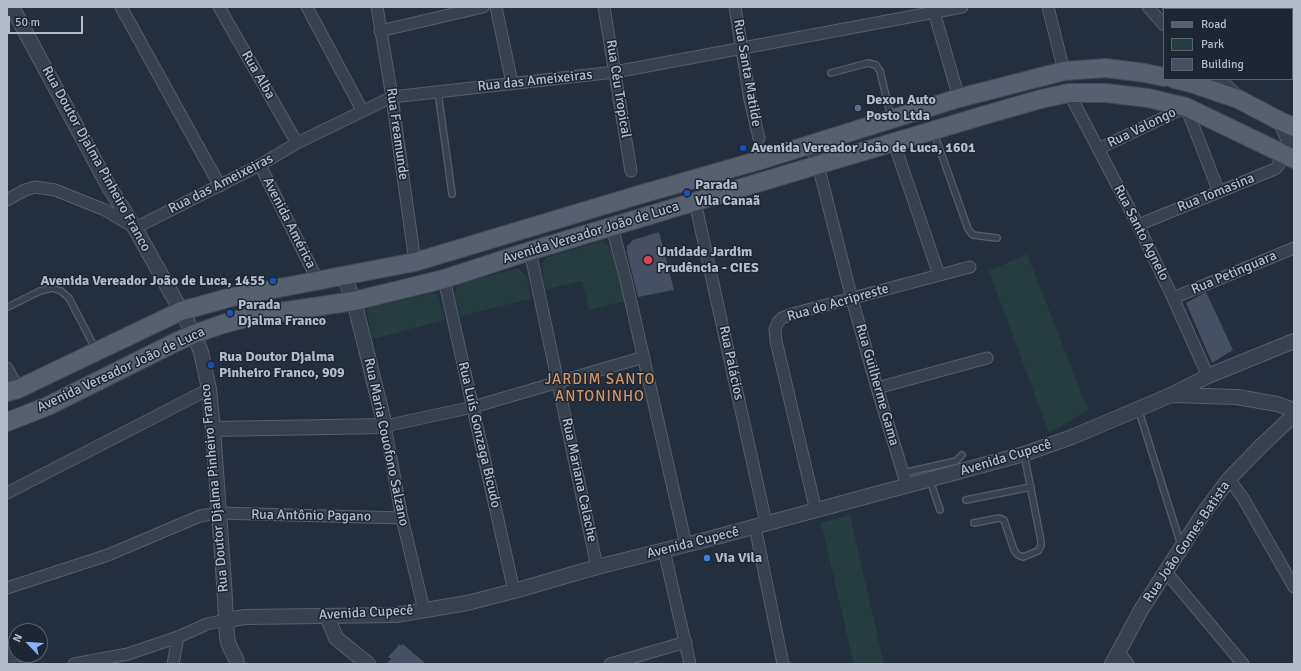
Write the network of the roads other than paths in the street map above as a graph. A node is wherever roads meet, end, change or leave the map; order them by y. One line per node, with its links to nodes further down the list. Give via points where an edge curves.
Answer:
1 (12, 7): 50 (street, Rua Doutor Djalma Pinheiro Franco, via 109,187)
2 (120, 7): 43 (street)
3 (219, 7): 35 (street, Rua Alba)
4 (307, 7): 29 (street)
5 (377, 7): 15 (street, Rua Freamunde)
6 (483, 7): 15 (street)
7 (496, 7): 23 (street)
8 (604, 7): 18 (street, Rua Céu Tropical)
9 (735, 7): 16 (street, Rua Santa Matilde)
10 (962, 7): 13 (street, Rua das Ameixeiras)
11 (1048, 7): 17 (street)
12 (1148, 7): 14 (street)
13 (934, 12): 16 (street, Rua das Ameixeiras); 27 (street)
14 (1163, 24)
15 (380, 31): 26 (street, Rua Freamunde)
16 (742, 48): 18 (street, Rua das Ameixeiras); 33 (street, Rua Santa Matilde)
17 (1064, 71): 20 (main road, Avenida Vereador João de Luca, via 1106,68); 27 (main road, Avenida Vereador João de Luca)
18 (615, 72): 23 (street, Rua das Ameixeiras); 42 (street, Rua Céu Tropical)
19 (831, 74): 30 (lane, via 868,63 876,65 880,71)
20 (1163, 77)
21 (1186, 80): 22 (main road)
22 (1210, 82): 31 (main road)
23 (512, 83): 24 (street, Rua das Ameixeiras)
24 (438, 92): 26 (street, Rua das Ameixeiras); 45 (lane)
25 (1069, 93): 28 (main road, Avenida Vereador João de Luca, via 1106,93 1148,98); 32 (main road, Avenida Vereador João de Luca, via 1041,98); 37 (street, Rua Santo Agnelo)
26 (392, 96): 29 (street, Rua das Ameixeiras); 54 (street, Rua Freamunde)
27 (959, 98): 30 (main road, Avenida Vereador João de Luca)
28 (1191, 109): 37 (street, Rua Valongo); 38 (main road, Avenida Vereador João de Luca); 44 (street, Rua Valongo, via 1192,122)
29 (362, 110): 35 (street, Rua das Ameixeiras)
30 (892, 119): 36 (main road, Avenida Vereador João de Luca)
31 (1287, 124): 38 (street, Rua Tomasina)
32 (934, 131): 34 (main road, Avenida Vereador João de Luca); 51 (lane, via 968,229 973,235)
33 (759, 138)
34 (894, 142): 41 (main road, Avenida Vereador João de Luca); 56 (street)
35 (297, 143): 40 (street, Rua das Ameixeiras)
36 (810, 144): 41 (street, Rua Guilherme Gama); 54 (main road, Avenida Vereador João de Luca)
37 (1098, 149): 48 (street, Rua Santo Agnelo)
38 (1285, 151): 39 (main road, Avenida Vereador João de Luca); 44 (street, Rua Tomasina, via 1275,169)
39 (1294, 159)
40 (260, 165): 43 (street, Rua das Ameixeiras); 59 (street, Avenida América)
41 (818, 165): 47 (main road, Avenida Vereador João de Luca); 61 (street, Rua Guilherme Gama)
42 (631, 171)
43 (220, 186): 50 (street, Rua das Ameixeiras)
44 (1219, 192): 48 (street, Rua Tomasina)
45 (452, 194)
46 (7, 200): 50 (street, via 35,187 55,190 105,210)
47 (695, 202): 49 (main road, Avenida Vereador João de Luca); 97 (street, Rua Palácios)
48 (1138, 225): 60 (street, Rua Santo Agnelo)
49 (612, 227): 53 (main road, Avenida Vereador João de Luca); 68 (street)
50 (135, 228): 64 (street, Rua Doutor Djalma Pinheiro Franco)
51 (997, 238)
52 (1294, 248): 60 (street, Rua Petinguara)
53 (530, 251): 58 (main road, Avenida Vereador João de Luca); 72 (street, Rua Mariana Calache)
54 (415, 262): 57 (main road, Avenida Vereador João de Luca)
55 (970, 267): 56 (street, Rua do Acripreste)
56 (939, 275): 61 (street, Rua do Acripreste)
57 (343, 276): 59 (main road, Avenida Vereador João de Luca); 62 (street, Rua Maria Couofono Salzano)
58 (444, 279): 62 (main road, Avenida Vereador João de Luca); 77 (street, Rua Luís Gonzaga Bicudo)
59 (318, 281): 64 (main road, Avenida Vereador João de Luca, via 232,297)
60 (1173, 298): 71 (street, Rua Santo Agnelo)
61 (852, 299): 74 (street, Rua Guilherme Gama); 93 (street, Rua do Acripreste, via 782,318 775,329)
62 (354, 300): 65 (main road, Avenida Vereador João de Luca, via 253,316); 82 (street, Rua Maria Couofono Salzano)
63 (8, 307): 67 (lane, via 40,291 52,288 61,290 69,298)
64 (181, 311): 65 (street, Rua Doutor Djalma Pinheiro Franco); 67 (main road, Avenida Vereador João de Luca)
65 (194, 334): 73 (street, Rua Doutor Djalma Pinheiro Franco); 81 (main road, Avenida Vereador João de Luca, via 48,406)
66 (1294, 341): 71 (street, Avenida Cupecê)
67 (97, 352): 75 (main road, Avenida Vereador João de Luca)
68 (644, 358): 72 (street); 98 (street)
69 (987, 358): 74 (street)
70 (7, 368): 75 (street)
71 (1208, 376): 76 (street, Avenida Cupecê)
72 (558, 383): 77 (street); 101 (street, Rua Mariana Calache)
73 (209, 388): 83 (street, Rua Doutor Djalma Pinheiro Franco); 90 (street)
74 (877, 388): 86 (street, Rua Guilherme Gama)
75 (13, 390)
76 (1170, 395): 78 (street, Avenida Cupecê); 79 (street, via 1237,397 1277,404)
77 (473, 407): 82 (street); 105 (street, Rua Luís Gonzaga Bicudo)
78 (1138, 408): 84 (street, Avenida Cupecê, via 1072,437); 99 (lane)
79 (1294, 410)
80 (1294, 415): 88 (street, Rua João Gomes Batista)
81 (7, 422)
82 (385, 426): 83 (street); 95 (street, Rua Maria Couofono Salzano)
83 (213, 429): 94 (street, Rua Doutor Djalma Pinheiro Franco)
84 (1024, 454): 87 (street, Avenida Cupecê); 89 (lane)
85 (962, 455): 86 (lane, via 956,461)
86 (905, 479): 87 (street, Avenida Cupecê); 93 (street, Avenida Cupecê)
87 (930, 479): 92 (lane)
88 (1229, 479): 99 (street, Rua João Gomes Batista); 103 (street, via 1243,498)
89 (1030, 486): 91 (lane); 96 (lane, via 1041,540 1038,550 1023,557 1018,555 1004,520 999,518)
90 (7, 493)
91 (966, 500)
92 (940, 510)
93 (816, 511): 97 (street, Avenida Cupecê)
94 (219, 513): 95 (street, Rua Antônio Pagano); 104 (street, Rua Antônio Pagano, via 200,516 108,555); 108 (street, Rua Doutor Djalma Pinheiro Franco)
95 (402, 518): 106 (street, Rua Maria Couofono Salzano)
96 (974, 523)
97 (761, 525): 98 (street, Avenida Cupecê); 120 (street, Rua Palácios)
98 (686, 545): 100 (street, Avenida Cupecê)
99 (1182, 547): 102 (street, Rua João Gomes Batista)
100 (664, 550): 101 (street, Avenida Cupecê); 110 (street)
101 (597, 567): 105 (street, Avenida Cupecê)
102 (1166, 572): 112 (street, Rua João Gomes Batista, via 1141,610); 122 (street)
103 (1294, 587)
104 (7, 588)
105 (514, 591): 106 (street, Avenida Cupecê, via 467,603)
106 (424, 610): 107 (street, Avenida Cupecê, via 396,614)
107 (327, 616): 108 (street, Avenida Cupecê, via 245,617); 117 (street, via 336,638)
108 (226, 620): 109 (street, Avenida Cupecê, via 206,624); 113 (street, Rua Doutor Djalma Pinheiro Franco, via 228,645)
109 (178, 637): 115 (street, Avenida Cupecê, via 128,654); 116 (street)
110 (686, 642): 118 (street); 119 (street)
111 (7, 652): 114 (street)
112 (1115, 658): 121 (street)
113 (237, 662)
114 (15, 664)
115 (74, 664)
116 (173, 664)
117 (368, 664)
118 (610, 664)
119 (690, 664)
120 (783, 664)
121 (1128, 664)
122 (1244, 664)

